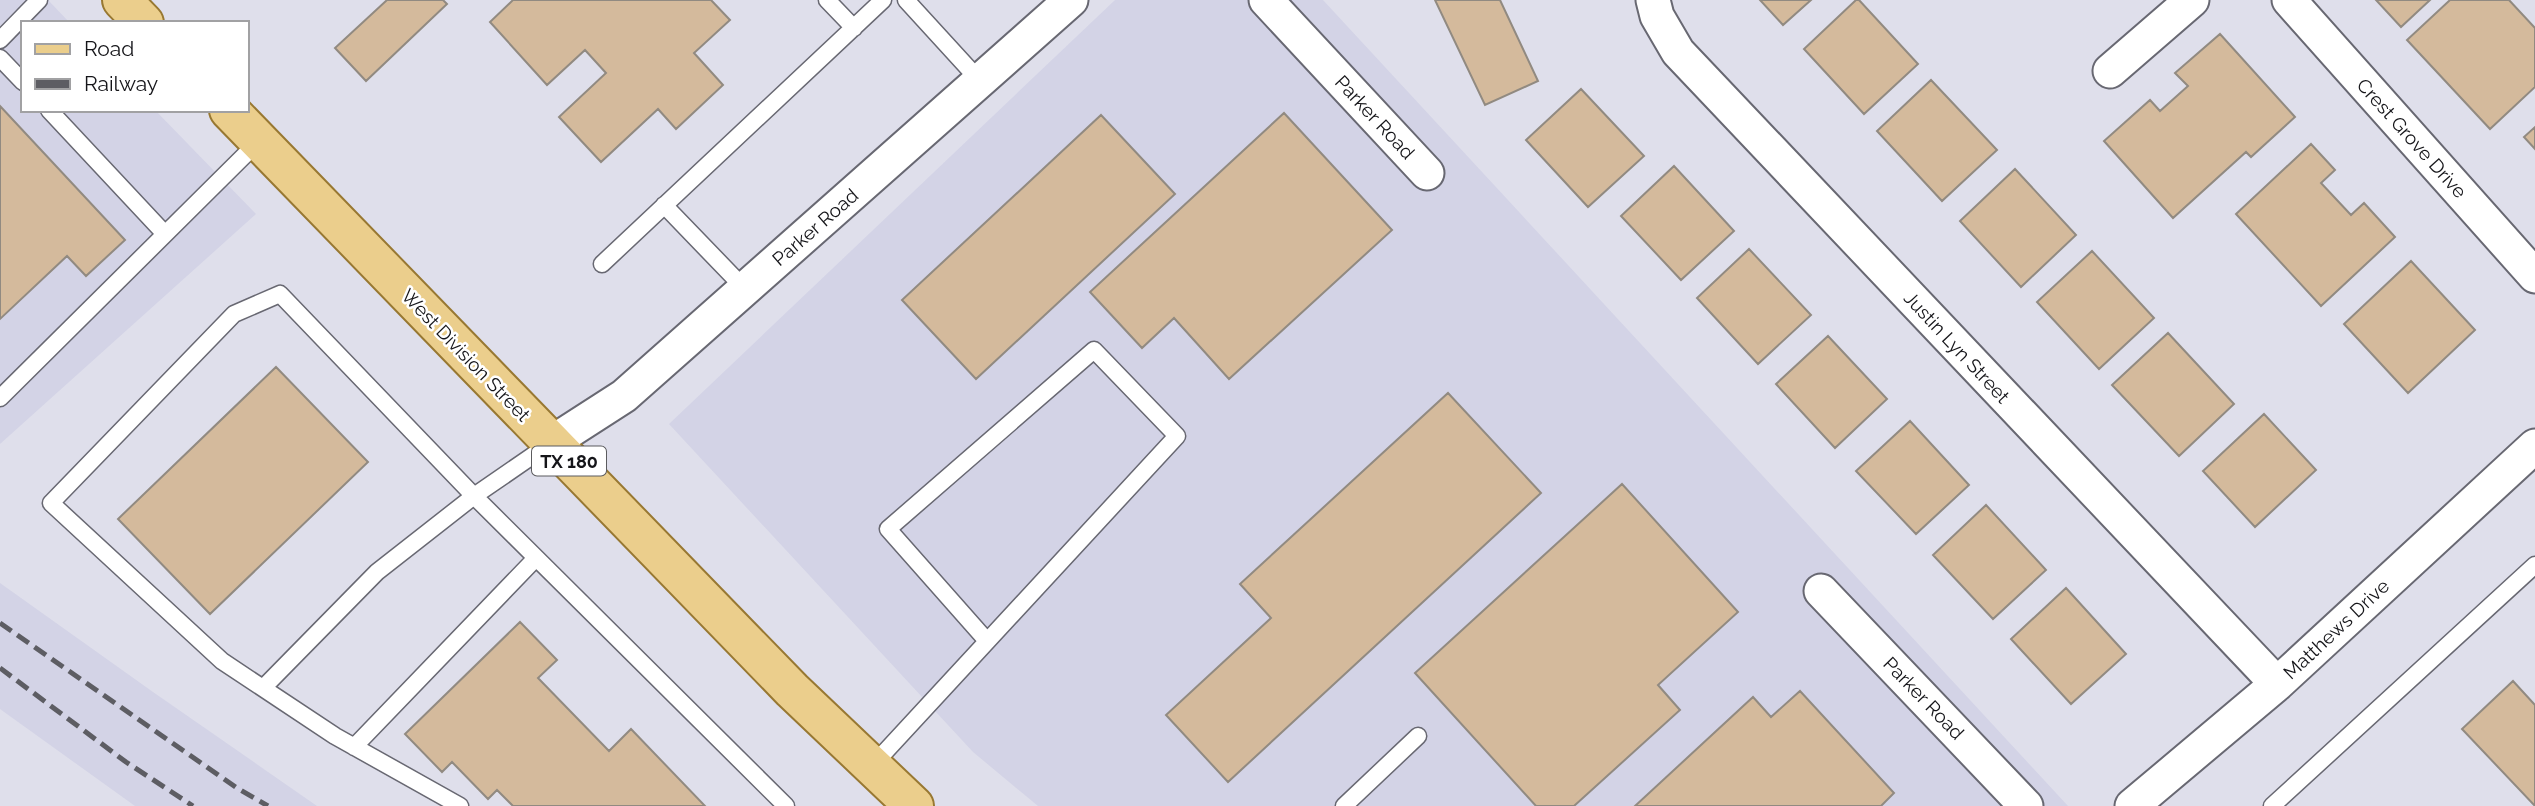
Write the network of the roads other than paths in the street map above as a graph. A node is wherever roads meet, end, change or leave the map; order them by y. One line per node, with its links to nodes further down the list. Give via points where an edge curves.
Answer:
1 (39, 0): 13 (lane)
2 (122, 0): 11 (main road)
3 (827, 0): 12 (lane)
4 (883, 0): 12 (lane)
5 (906, 0): 17 (lane)
6 (1071, 0): 17 (street, Parker Road)
7 (1266, 0): 21 (street, Parker Road)
8 (1653, 0): 35 (street, Justin Lyn Street, via 1678,52)
9 (2192, 0): 15 (street)
10 (2288, 0): 25 (street, Crest Grove Drive)
11 (142, 21)
12 (854, 28): 22 (lane)
13 (0, 40)
14 (0, 58): 16 (lane)
15 (2110, 71)
16 (21, 80)
17 (979, 81): 26 (street, Parker Road)
18 (51, 112): 23 (lane)
19 (231, 112): 20 (main road, West Division Street / TX 180)
20 (259, 141): 23 (lane); 28 (main road, West Division Street / TX 180)
21 (1427, 173)
22 (664, 205): 24 (lane); 26 (lane)
23 (165, 234): 27 (lane)
24 (602, 264)
25 (2535, 276)
26 (745, 289): 28 (street, Parker Road, via 624,396)
27 (0, 398)
28 (551, 443): 30 (lane); 39 (main road, West Division Street / TX 180)
29 (2535, 446): 35 (street, Matthews Drive)
30 (474, 496): 31 (lane); 36 (lane, via 377,572); 36 (lane, via 280,294 234,314 51,503 222,661)
31 (537, 558): 38 (lane); 41 (lane)
32 (2535, 565): 46 (lane)
33 (1821, 591): 44 (street, Parker Road)
34 (987, 641): 34 (lane, via 1177,436 1094,350 888,529); 39 (lane)
35 (2277, 684): 45 (street, Matthews Drive)
36 (262, 688): 38 (lane)
37 (1418, 736): 43 (lane)
38 (354, 747): 40 (lane)
39 (872, 766): 42 (main road, West Division Street / TX 180)
40 (460, 806)
41 (786, 806)
42 (914, 806)
43 (1344, 806)
44 (2026, 806)
45 (2132, 806)
46 (2272, 806)

